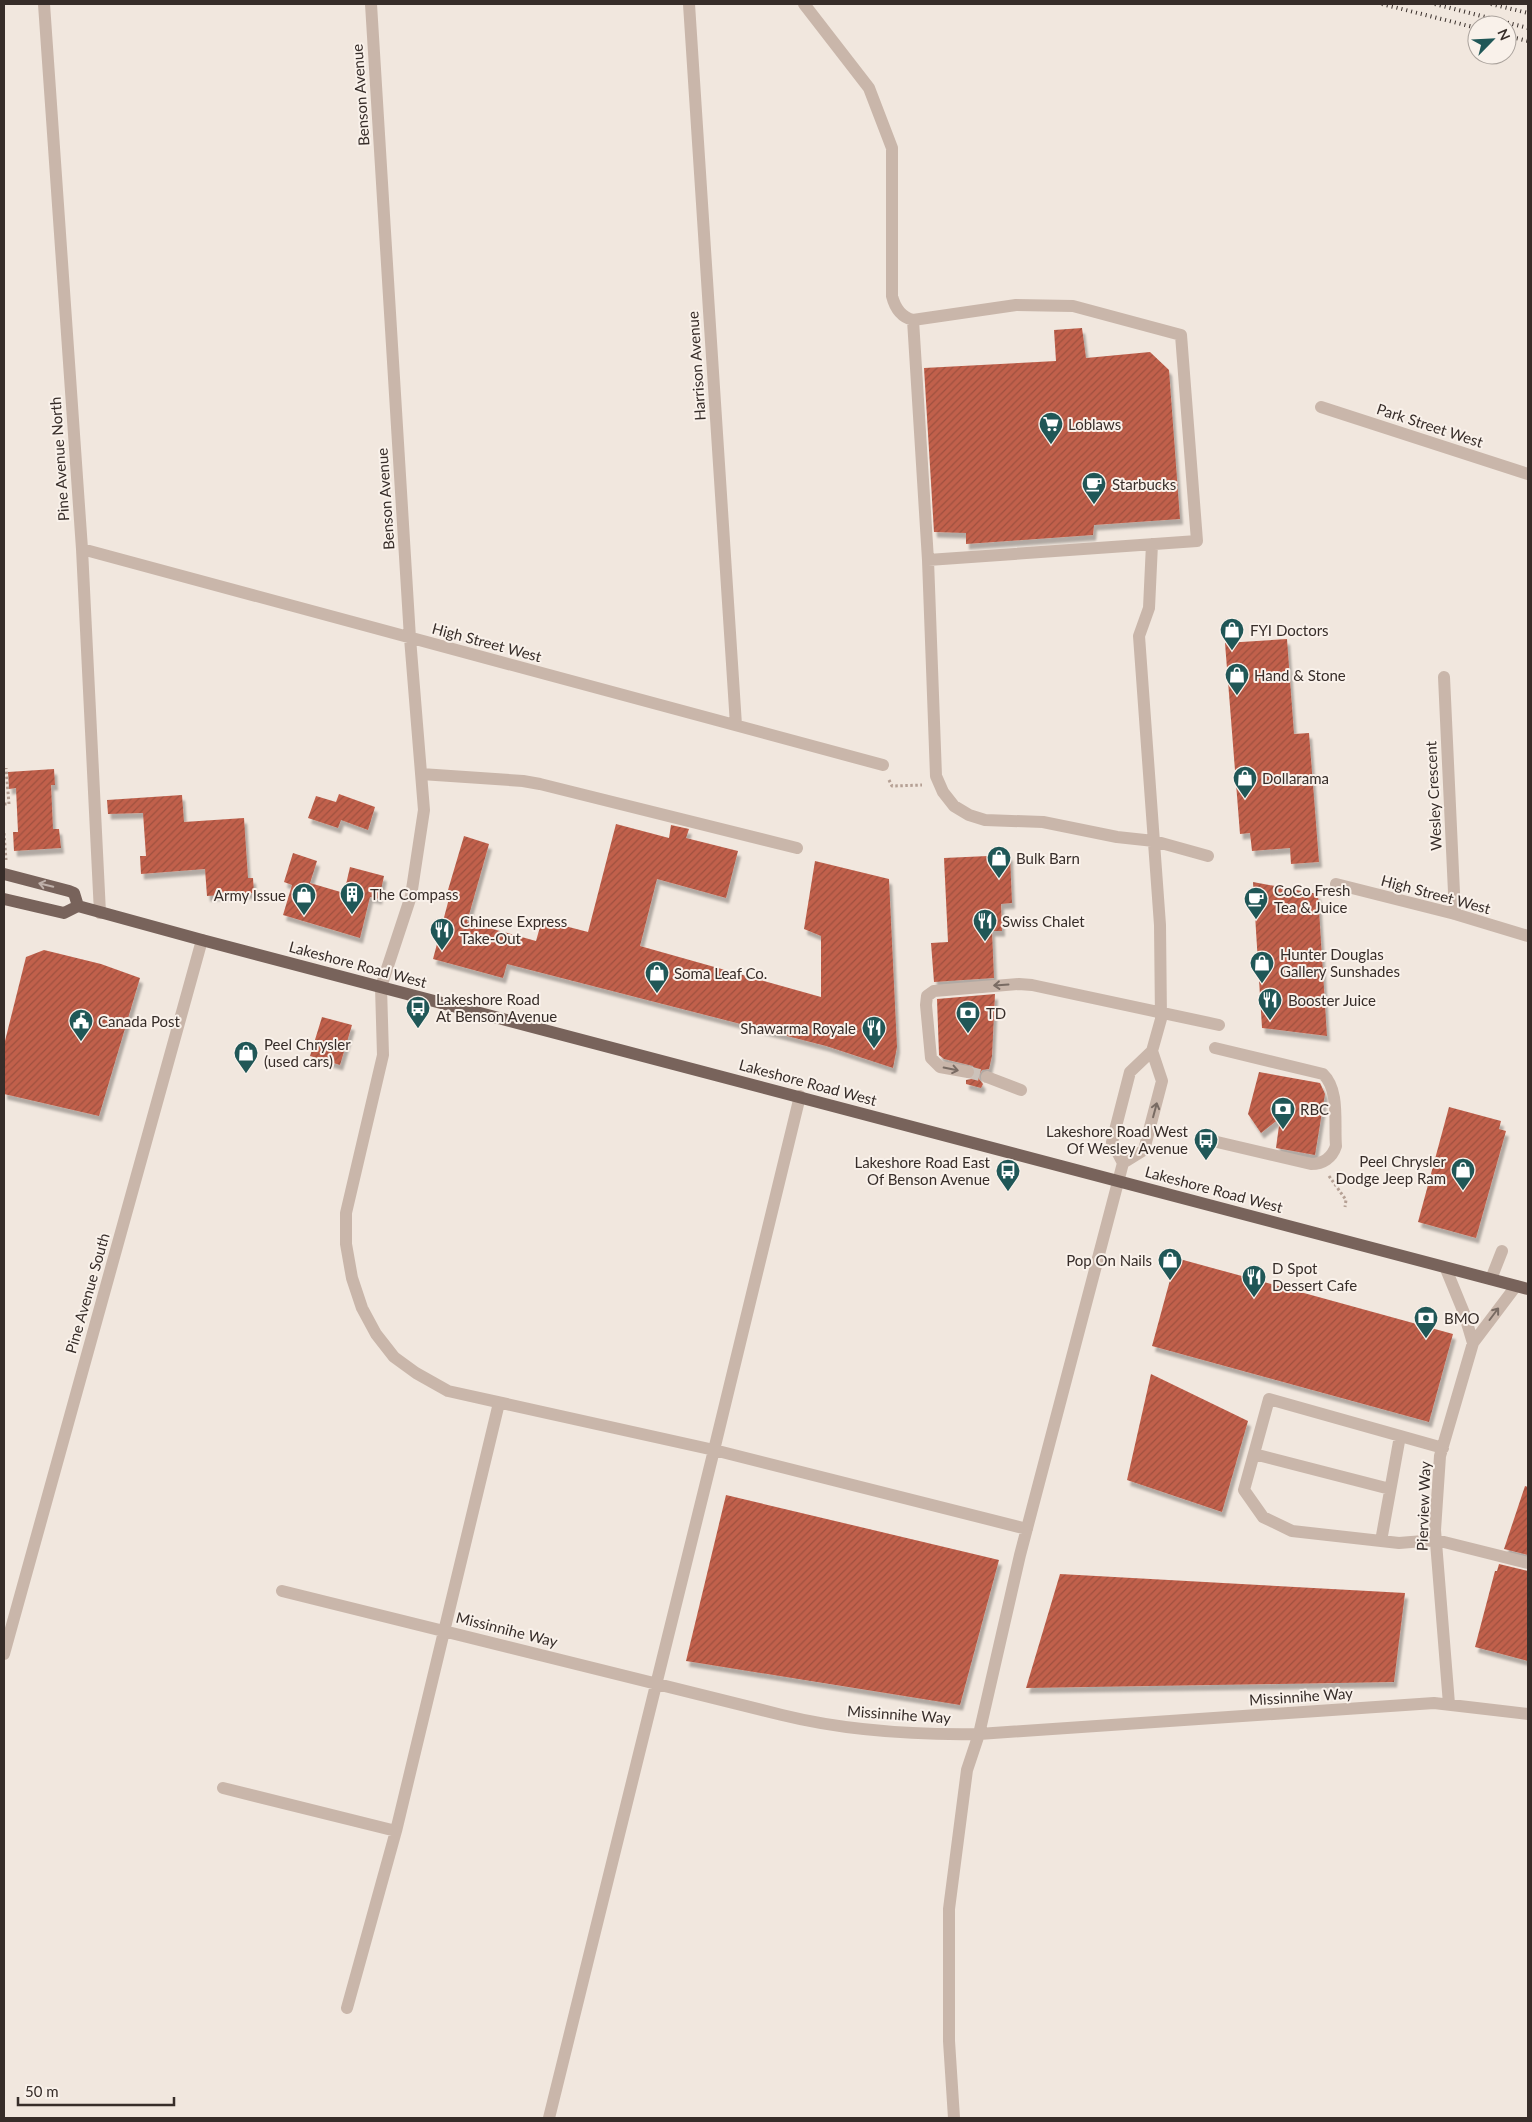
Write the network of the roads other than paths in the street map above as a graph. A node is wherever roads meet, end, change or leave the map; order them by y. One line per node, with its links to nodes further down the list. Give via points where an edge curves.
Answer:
1 (44, 4): 9 (street, Pine Avenue North)
2 (371, 4): 11 (street, Benson Avenue)
3 (689, 4): 13 (street, Harrison Avenue)
4 (804, 4): 5 (street, via 869,88 892,148 892,296 903,316)
5 (913, 320): 8 (street, via 1016,305 1073,306 1181,335 1197,541); 10 (street)
6 (1321, 407): 7 (street, Park Street West)
7 (1528, 474)
8 (1152, 544): 10 (street); 16 (street, via 1149,608 1139,636)
9 (82, 549): 11 (street, High Street West); 23 (street, Pine Avenue North)
10 (928, 560): 16 (street, via 936,776 954,806 985,820 1043,822)
11 (410, 638): 13 (street, High Street West); 15 (street, Benson Avenue)
12 (1444, 676): 24 (street, Wesley Crescent)
13 (736, 725): 14 (street, High Street West)
14 (883, 765)
15 (421, 774): 17 (street, via 540,784); 27 (street, Benson Avenue, via 424,810 411,896)
16 (1154, 841): 18 (street); 28 (street, via 1160,925)
17 (797, 848)
18 (1208, 856)
19 (5, 874): 22 (main road, Lakeshore Road West, one-way to 19, via 74,894 69,891)
20 (1336, 884): 24 (street, High Street West)
21 (4, 899): 22 (main road, Lakeshore Road West, via 64,913)
22 (78, 906): 23 (main road, Lakeshore Road West)
23 (100, 913): 26 (main road, Lakeshore Road West)
24 (1455, 914): 25 (street, High Street West)
25 (1528, 936)
26 (202, 940): 27 (main road, Lakeshore Road West); 56 (street, Pine Avenue South)
27 (381, 986): 35 (main road, Lakeshore Road West); 44 (street, via 383,1055 346,1213 346,1244 352,1278 362,1308 394,1357 448,1391)
28 (1160, 1013): 29 (street); 31 (street); 32 (street, one-way to 32, via 1019,984 930,993 926,1004 931,1058 940,1067)
29 (1219, 1025)
30 (1215, 1048): 36 (street, via 1317,1071 1328,1078 1333,1090 1336,1146 1329,1158 1310,1164)
31 (1152, 1051): 37 (street, via 1130,1072 1112,1142); 37 (street, one-way to 31, via 1144,1150 1162,1082)
32 (968, 1072)
33 (987, 1077): 34 (street)
34 (1021, 1090)
35 (800, 1096): 38 (main road, Lakeshore Road West); 47 (street)
36 (1200, 1138)
37 (1123, 1163): 38 (street)
38 (1119, 1181): 40 (main road, Lakeshore Road West); 50 (street)
39 (1502, 1251): 41 (street)
40 (1446, 1269): 41 (main road, Lakeshore Road West); 43 (street)
41 (1491, 1279): 42 (main road, Lakeshore Road West)
42 (1522, 1288): 43 (street, Pierview Way, one-way to 42)
43 (1473, 1343): 46 (street, Pierview Way)
44 (500, 1403): 47 (street); 55 (street)
45 (1400, 1436): 46 (street); 48 (street, via 1270,1399); 49 (street)
46 (1443, 1448): 51 (street, Pierview Way)
47 (714, 1450): 50 (street); 57 (street)
48 (1254, 1454): 49 (street); 52 (street, via 1244,1490 1262,1517 1292,1531)
49 (1390, 1489): 52 (street)
50 (1027, 1529): 60 (street)
51 (1436, 1540): 52 (street); 53 (street); 58 (street, Pierview Way)
52 (1381, 1541)
53 (1528, 1563)
54 (282, 1591): 55 (street, Missinnihe Way)
55 (445, 1631): 57 (street, Missinnihe Way); 62 (street)
56 (4, 1654)
57 (656, 1683): 60 (street, Missinnihe Way, via 809,1722 932,1735); 64 (street)
58 (1449, 1704): 59 (street, Missinnihe Way); 60 (street, Missinnihe Way)
59 (1528, 1714)
60 (979, 1734): 65 (street, via 967,1770 949,1908 949,2041)
61 (223, 1788): 62 (street)
62 (396, 1831): 63 (street)
63 (347, 2008)
64 (549, 2118)
65 (954, 2118)

